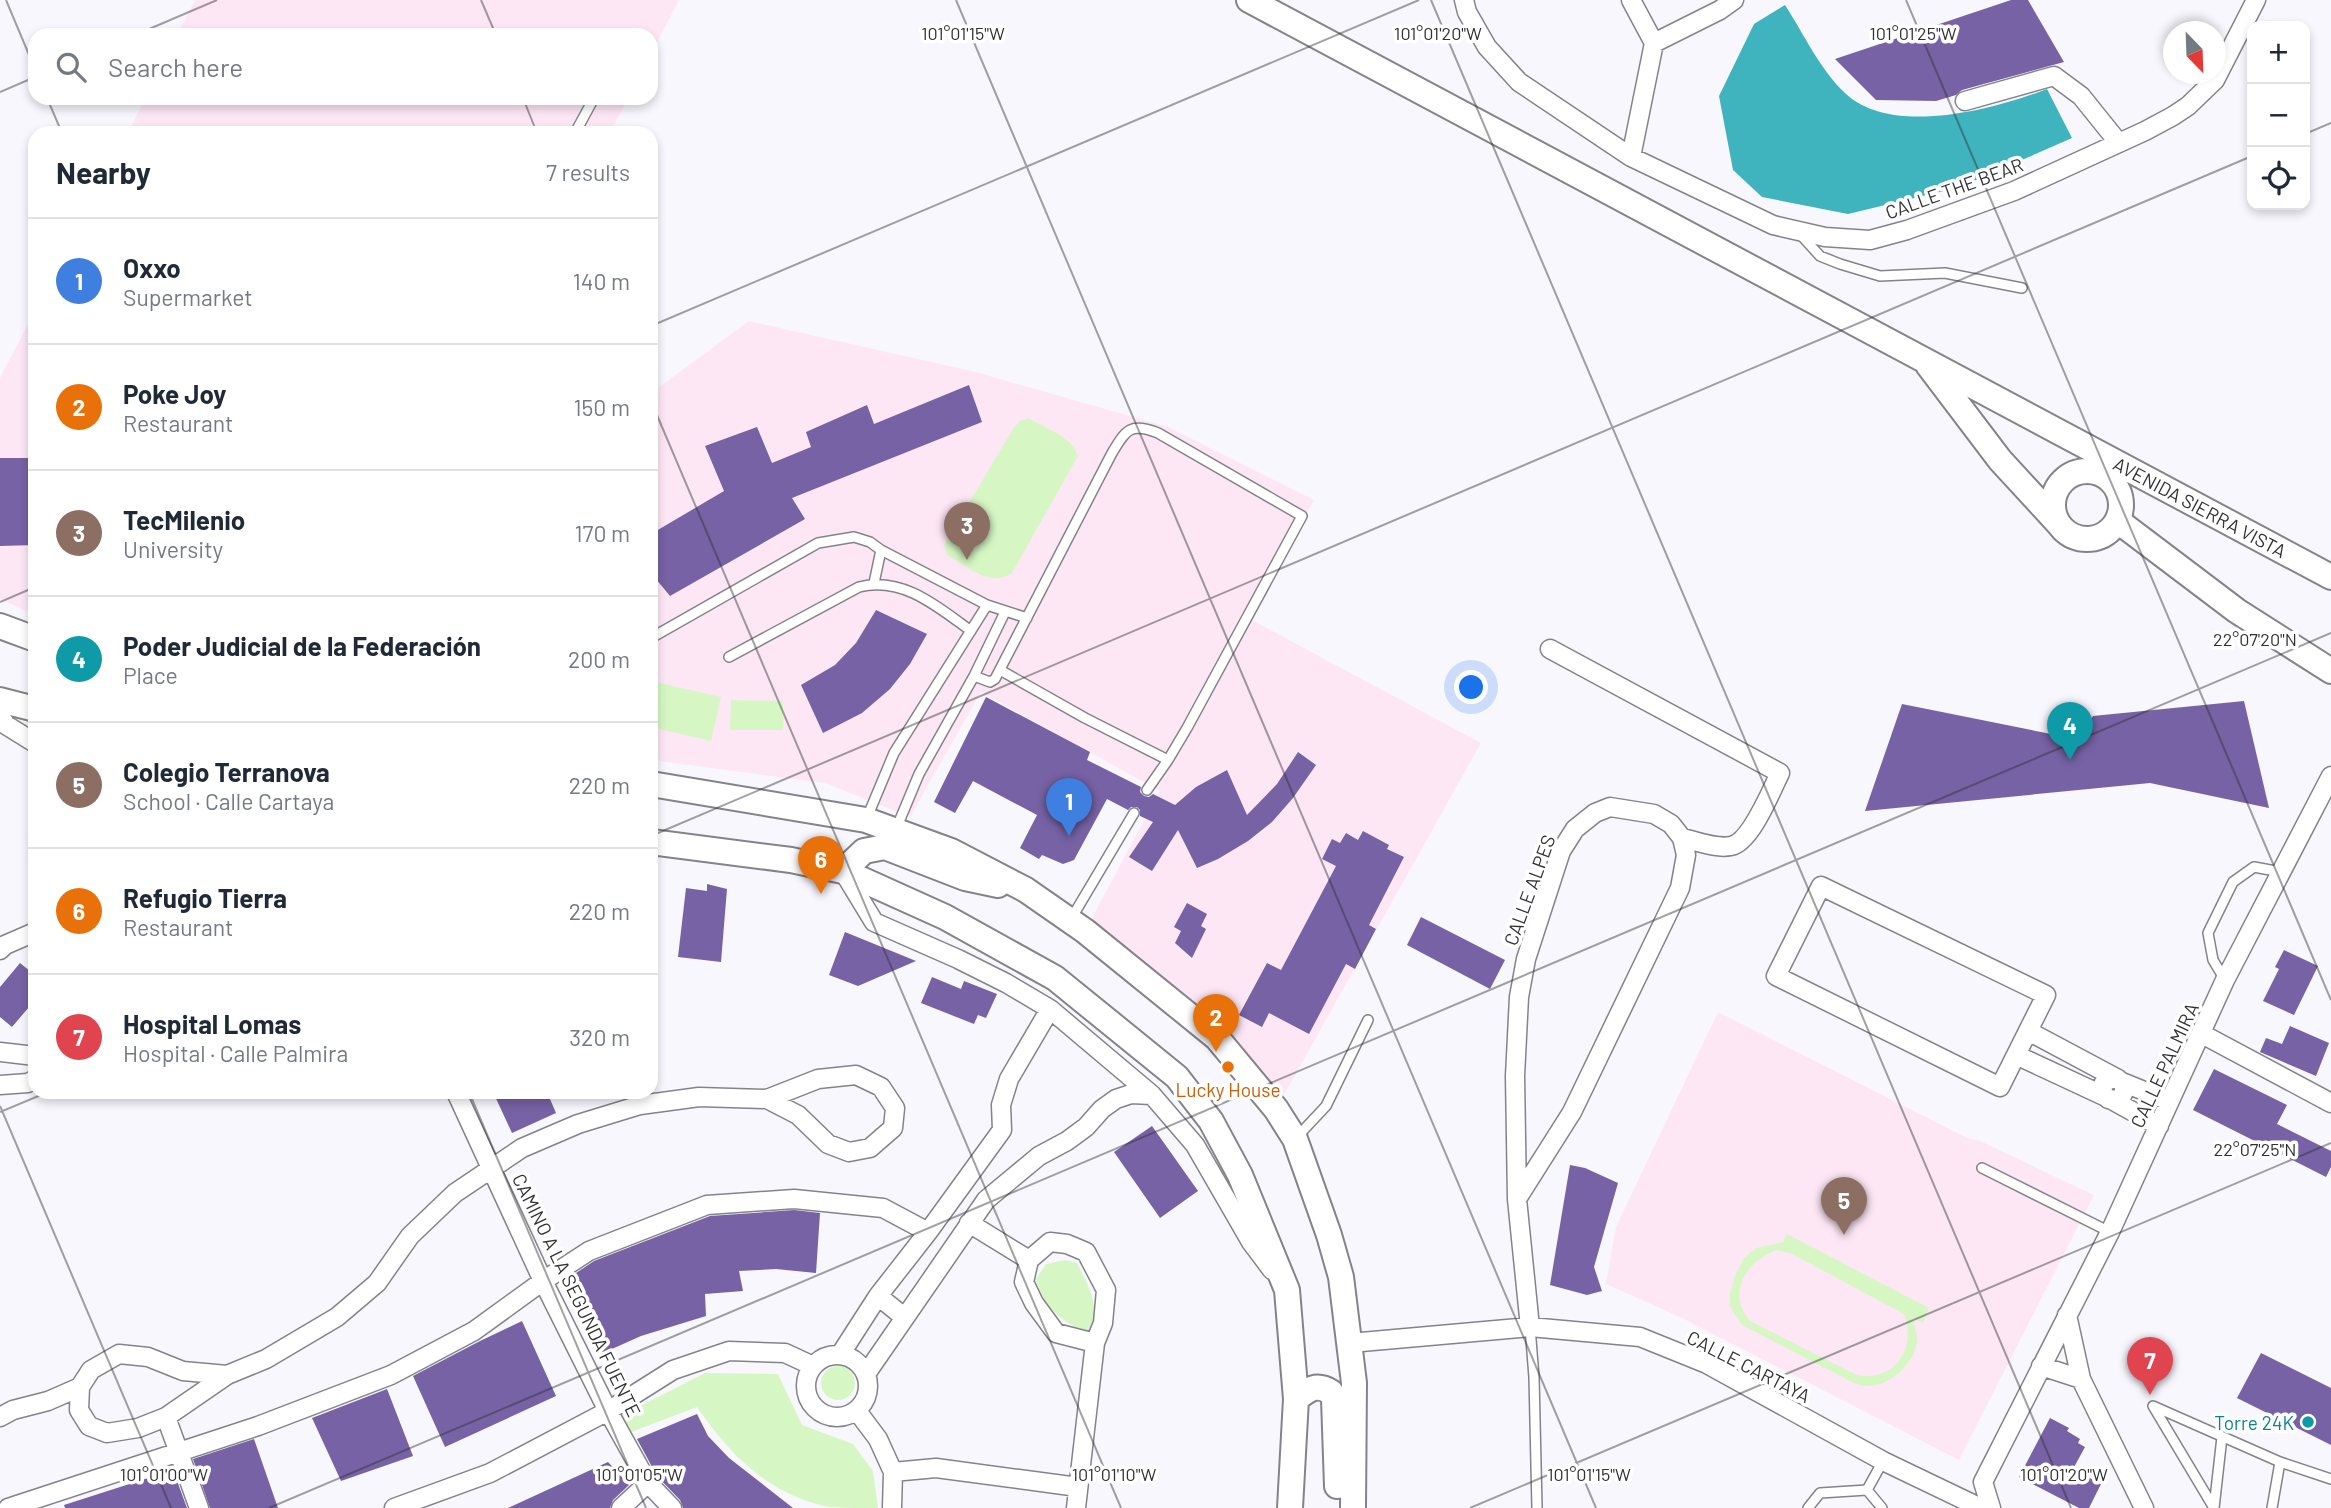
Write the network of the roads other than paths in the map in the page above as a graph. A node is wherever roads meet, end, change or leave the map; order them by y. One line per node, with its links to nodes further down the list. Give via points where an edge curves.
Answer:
1 (1249, 0): 14 (main road, AVENIDA SIERRA VISTA)
2 (1464, 0): 11 (street, CALLE THE BEAR, via 1487,47 1519,82)
3 (1631, 0): 6 (street)
4 (1734, 0): 6 (street)
5 (2256, 0): 10 (street, CALLE THE BEAR, via 2220,71 2203,92 2173,116)
6 (1654, 43): 11 (street)
7 (1965, 101): 10 (street, via 2054,76 2081,96)
8 (590, 105): 9 (lane)
9 (579, 126)
10 (2118, 142): 12 (street, CALLE THE BEAR, via 2014,191 1908,230 1870,240)
11 (1631, 157): 12 (street, CALLE THE BEAR, via 1773,225)
12 (1797, 232): 13 (lane, via 1820,256 1880,276 1945,273)
13 (2022, 288)
14 (1924, 360): 16 (main road, via 2000,460); 18 (main road, AVENIDA SIERRA VISTA)
15 (2118, 521): 16 (main road, via 2111,530 2091,539 2070,535); 16 (main road, via 2122,511 2118,489 2112,480 2091,470 2079,471 2060,484 2053,506); 30 (main road, via 2237,611)
16 (2059, 523)
17 (881, 550): 19 (lane); 20 (lane); 25 (lane, via 854,537 818,543)
18 (2331, 577)
19 (874, 583): 24 (lane, via 890,584 929,600); 28 (lane)
20 (987, 606): 21 (lane); 24 (lane)
21 (1005, 612): 22 (lane); 31 (lane)
22 (1027, 618): 29 (lane); 36 (lane, via 1112,453 1132,428 1158,433 1302,516)
23 (0, 626): 26 (main road)
24 (971, 631): 42 (lane, via 894,753)
25 (658, 634)
26 (28, 636)
27 (1550, 649): 44 (street, via 1780,773 1747,835 1734,845)
28 (729, 657)
29 (1000, 670): 31 (lane, via 990,682); 36 (lane)
30 (2331, 671)
31 (974, 676): 43 (lane, via 919,774)
32 (0, 700): 33 (main road)
33 (28, 707)
34 (0, 716): 35 (street)
35 (28, 739)
36 (1168, 760): 39 (lane)
37 (2331, 776): 40 (street, CALLE PALMIRA)
38 (658, 785): 42 (main road)
39 (1147, 790)
40 (2325, 800): 47 (street, CALLE PALMIRA)
41 (1134, 813): 49 (lane)
42 (866, 820): 43 (main road)
43 (895, 830): 48 (main road, via 951,851)
44 (1682, 838): 74 (street, via 1686,855 1680,888 1572,1112); 74 (street, CALLE ALPES, via 1654,814 1610,807 1575,829 1561,851 1525,959 1519,998)
45 (658, 843): 46 (main road)
46 (843, 871): 48 (main road, via 864,851 885,847 965,878); 53 (street, via 874,922 958,959); 81 (main road, via 945,917 1055,978 1177,1077 1211,1121 1240,1175)
47 (2281, 872): 52 (street, CALLE PALMIRA); 52 (lane, via 2254,867 2233,881 2208,933 2213,960)
48 (1026, 890): 49 (main road)
49 (1070, 920): 70 (main road, via 1217,1038 1276,1109)
50 (28, 935): 51 (street)
51 (0, 950)
52 (2225, 981): 56 (street, CALLE PALMIRA)
53 (1050, 1009): 63 (street); 73 (street, via 1009,1079 1001,1105 1002,1130)
54 (1368, 1020): 70 (lane, via 1326,1106)
55 (2028, 1031): 59 (street); 59 (street, via 2046,995 1821,886 1776,976 2000,1087); 60 (street)
56 (2203, 1034): 67 (street, CALLE PALMIRA); 68 (street)
57 (0, 1052): 58 (street)
58 (28, 1055)
59 (2016, 1055): 64 (street)
60 (2120, 1080): 64 (street, via 2123,1094); 67 (street)
61 (28, 1083): 62 (street)
62 (0, 1085)
63 (1152, 1095): 75 (street, via 1116,1099 1086,1127 1039,1156); 81 (street, via 1195,1145 1251,1242)
64 (2108, 1098): 69 (street)
65 (459, 1099): 71 (street, CAMINO A LA SEGUNDA FUENTE)
66 (767, 1099): 66 (street, via 818,1079 856,1075 881,1087 895,1108 893,1128 870,1148 849,1152 828,1144 797,1115); 71 (street, via 699,1097 640,1105 544,1138)
67 (2169, 1101): 69 (street, CALLE PALMIRA)
68 (2331, 1102)
69 (2159, 1126): 78 (street, CALLE PALMIRA)
70 (1294, 1139): 87 (main road, via 1341,1277)
71 (491, 1168): 80 (street, CAMINO A LA SEGUNDA FUENTE); 92 (street, via 455,1193 410,1236 377,1283 337,1317 266,1359)
72 (1982, 1168): 78 (lane)
73 (964, 1184): 75 (street); 77 (street)
74 (1517, 1199): 85 (street, CALLE ALPES)
75 (986, 1200): 76 (street)
76 (970, 1223): 79 (street); 84 (street)
77 (928, 1232): 80 (street, via 883,1208 794,1199 708,1205 589,1251); 82 (street)
78 (2110, 1232): 83 (street, CALLE PALMIRA)
79 (1029, 1260): 86 (street, via 1024,1282 1056,1333); 86 (street, via 1050,1242 1086,1252 1106,1290)
80 (543, 1281): 96 (street, CAMINO A LA SEGUNDA FUENTE); 101 (street, via 474,1331 391,1375)
81 (1287, 1290): 95 (main road)
82 (878, 1296): 84 (street); 88 (street)
83 (2067, 1315): 90 (street); 93 (street)
84 (904, 1317): 91 (street)
85 (1530, 1327): 87 (street, CALLE CARTAYA); 102 (street, CALLE CARTAYA, via 1640,1337 1707,1364); 121 (lane, CALLE ALPES)
86 (1095, 1343): 108 (street)
87 (1350, 1343): 120 (main road)
88 (840, 1355): 89 (street); 91 (street, via 860,1365)
89 (813, 1366): 96 (street, via 785,1353 729,1351 673,1370); 97 (street, via 807,1378 810,1404 832,1418)
90 (2041, 1366): 93 (street); 106 (street)
91 (866, 1374): 97 (street, via 868,1394)
92 (227, 1375): 94 (street, via 183,1371 148,1357 119,1354 91,1370); 99 (street)
93 (2081, 1379): 126 (street)
94 (80, 1387): 98 (street); 99 (street, via 79,1410 89,1426 98,1430 138,1428)
95 (1296, 1399): 118 (main road); 119 (main road, via 1317,1386 1331,1392 1334,1399)
96 (608, 1411): 107 (street, CAMINO A LA SEGUNDA FUENTE); 113 (street, via 490,1473)
97 (857, 1411): 104 (street, via 878,1439)
98 (0, 1417)
99 (166, 1417): 101 (street)
100 (2222, 1437): 100 (lane, via 2214,1508 2153,1406 2176,1416); 103 (lane)
101 (178, 1453): 111 (street); 112 (street)
102 (1883, 1461): 109 (lane); 110 (street, CALLE CARTAYA)
103 (2280, 1462): 105 (lane); 127 (lane)
104 (893, 1472): 108 (street, via 936,1468); 116 (street)
105 (2331, 1479)
106 (1983, 1482): 110 (street); 125 (street)
107 (648, 1483): 114 (street); 115 (street, CAMINO A LA SEGUNDA FUENTE)
108 (1078, 1487): 117 (street)
109 (1867, 1490): 122 (lane, via 1820,1493); 123 (lane)
110 (1947, 1492): 124 (street, CALLE CARTAYA)
111 (8, 1508)
112 (199, 1508)
113 (394, 1508)
114 (621, 1508)
115 (672, 1508)
116 (892, 1508)
117 (1076, 1508)
118 (1290, 1508)
119 (1338, 1508)
120 (1353, 1508)
121 (1537, 1508)
122 (1808, 1508)
123 (1882, 1508)
124 (1981, 1508)
125 (1990, 1508)
126 (2144, 1508)
127 (2272, 1508)

